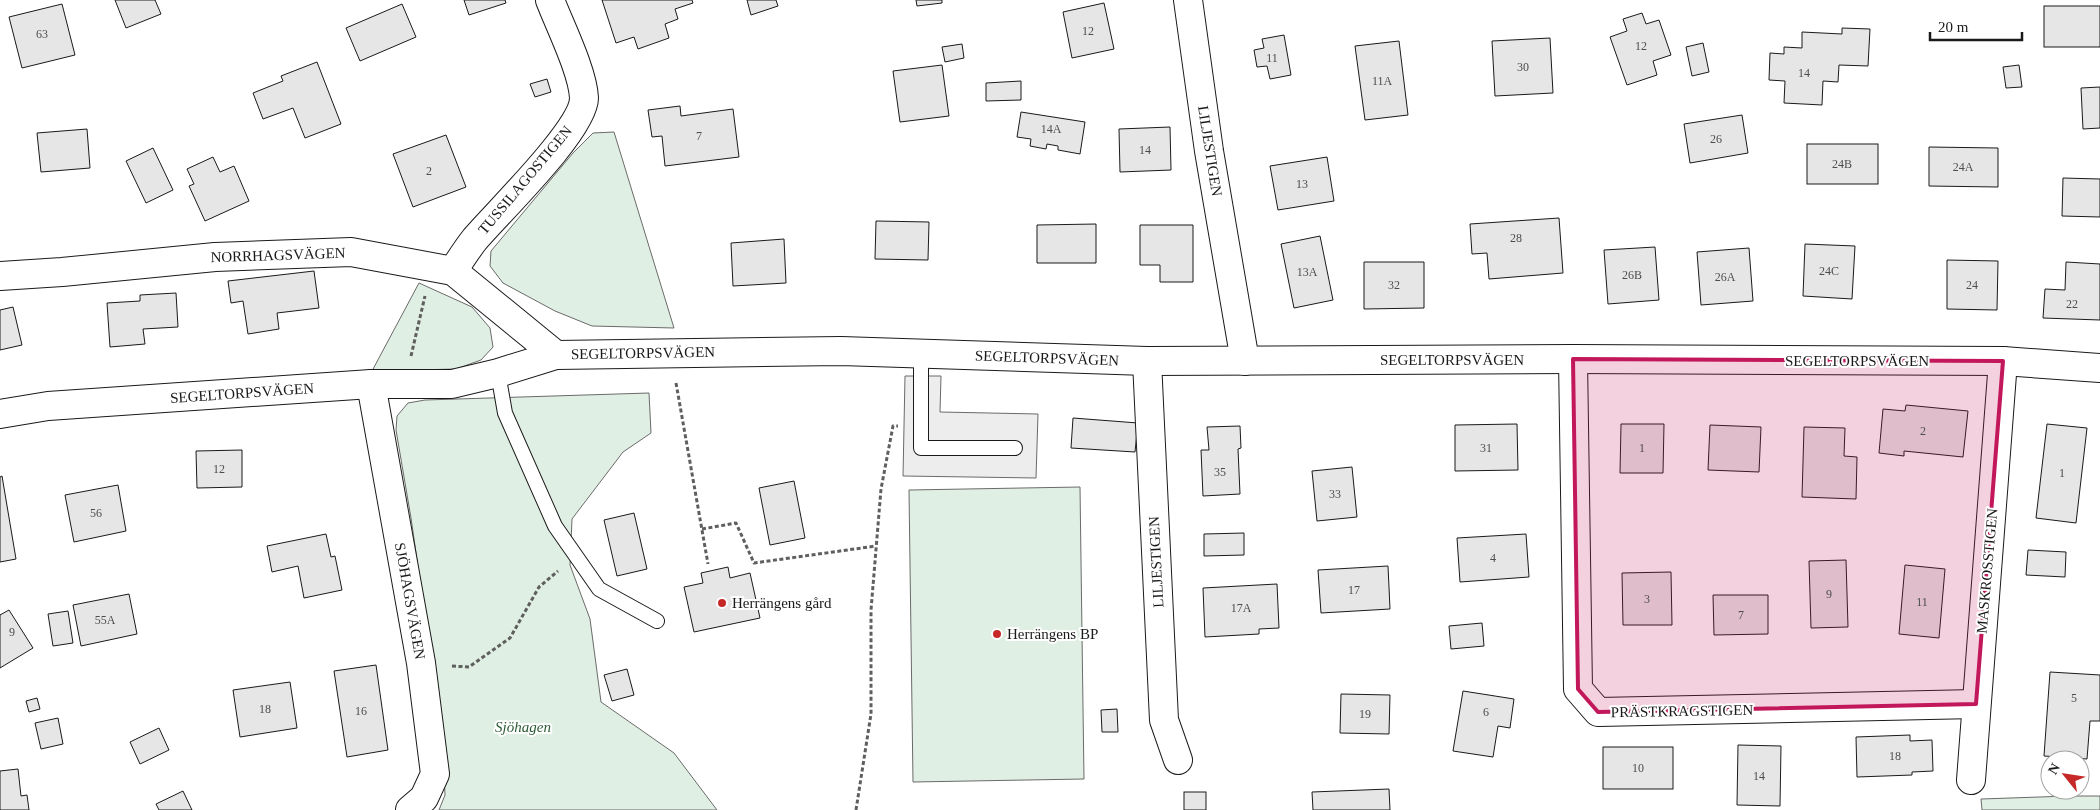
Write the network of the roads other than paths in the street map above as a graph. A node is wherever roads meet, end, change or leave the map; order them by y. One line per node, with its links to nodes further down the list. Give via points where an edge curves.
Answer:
1 (550, 0): 3 (street, TUSSILAGOSTIGEN, via 582,82 584,100 577,119 550,156)
2 (1188, 0): 9 (street, LILJESTIGEN, via 1209,150)
3 (444, 269): 4 (street, NORRHAGSVÄGEN, via 351,252 215,257); 6 (street, NORRHAGSVÄGEN)
4 (0, 276)
5 (922, 353): 6 (street, SEGELTORPSVÄGEN); 8 (street, SEGELTORPSVÄGEN); 15 (lane, via 921,448)
6 (556, 354): 12 (street, SEGELTORPSVÄGEN)
7 (1573, 359): 9 (street, SEGELTORPSVÄGEN); 10 (street, SEGELTORPSVÄGEN); 17 (street, PRÄSTKRAGSTIGEN, via 1578,689 1598,712)
8 (1147, 361): 9 (street, SEGELTORPSVÄGEN); 18 (street, LILJESTIGEN, via 1164,720)
9 (1245, 361)
10 (2003, 361): 11 (street, SEGELTORPSVÄGEN); 17 (street, MASKROSSTIGEN)
11 (2100, 368)
12 (498, 373): 13 (street, SEGELTORPSVÄGEN, via 452,384); 16 (lane, via 505,413 555,526 599,589)
13 (371, 384): 14 (street, SEGELTORPSVÄGEN, via 48,406); 20 (street, SJÖHAGSVÄGEN, via 421,663 435,774 424,798)
14 (0, 414)
15 (1016, 448)
16 (657, 621)
17 (1976, 704): 19 (street, MASKROSSTIGEN)
18 (1178, 760)
19 (1971, 780)
20 (410, 810)

